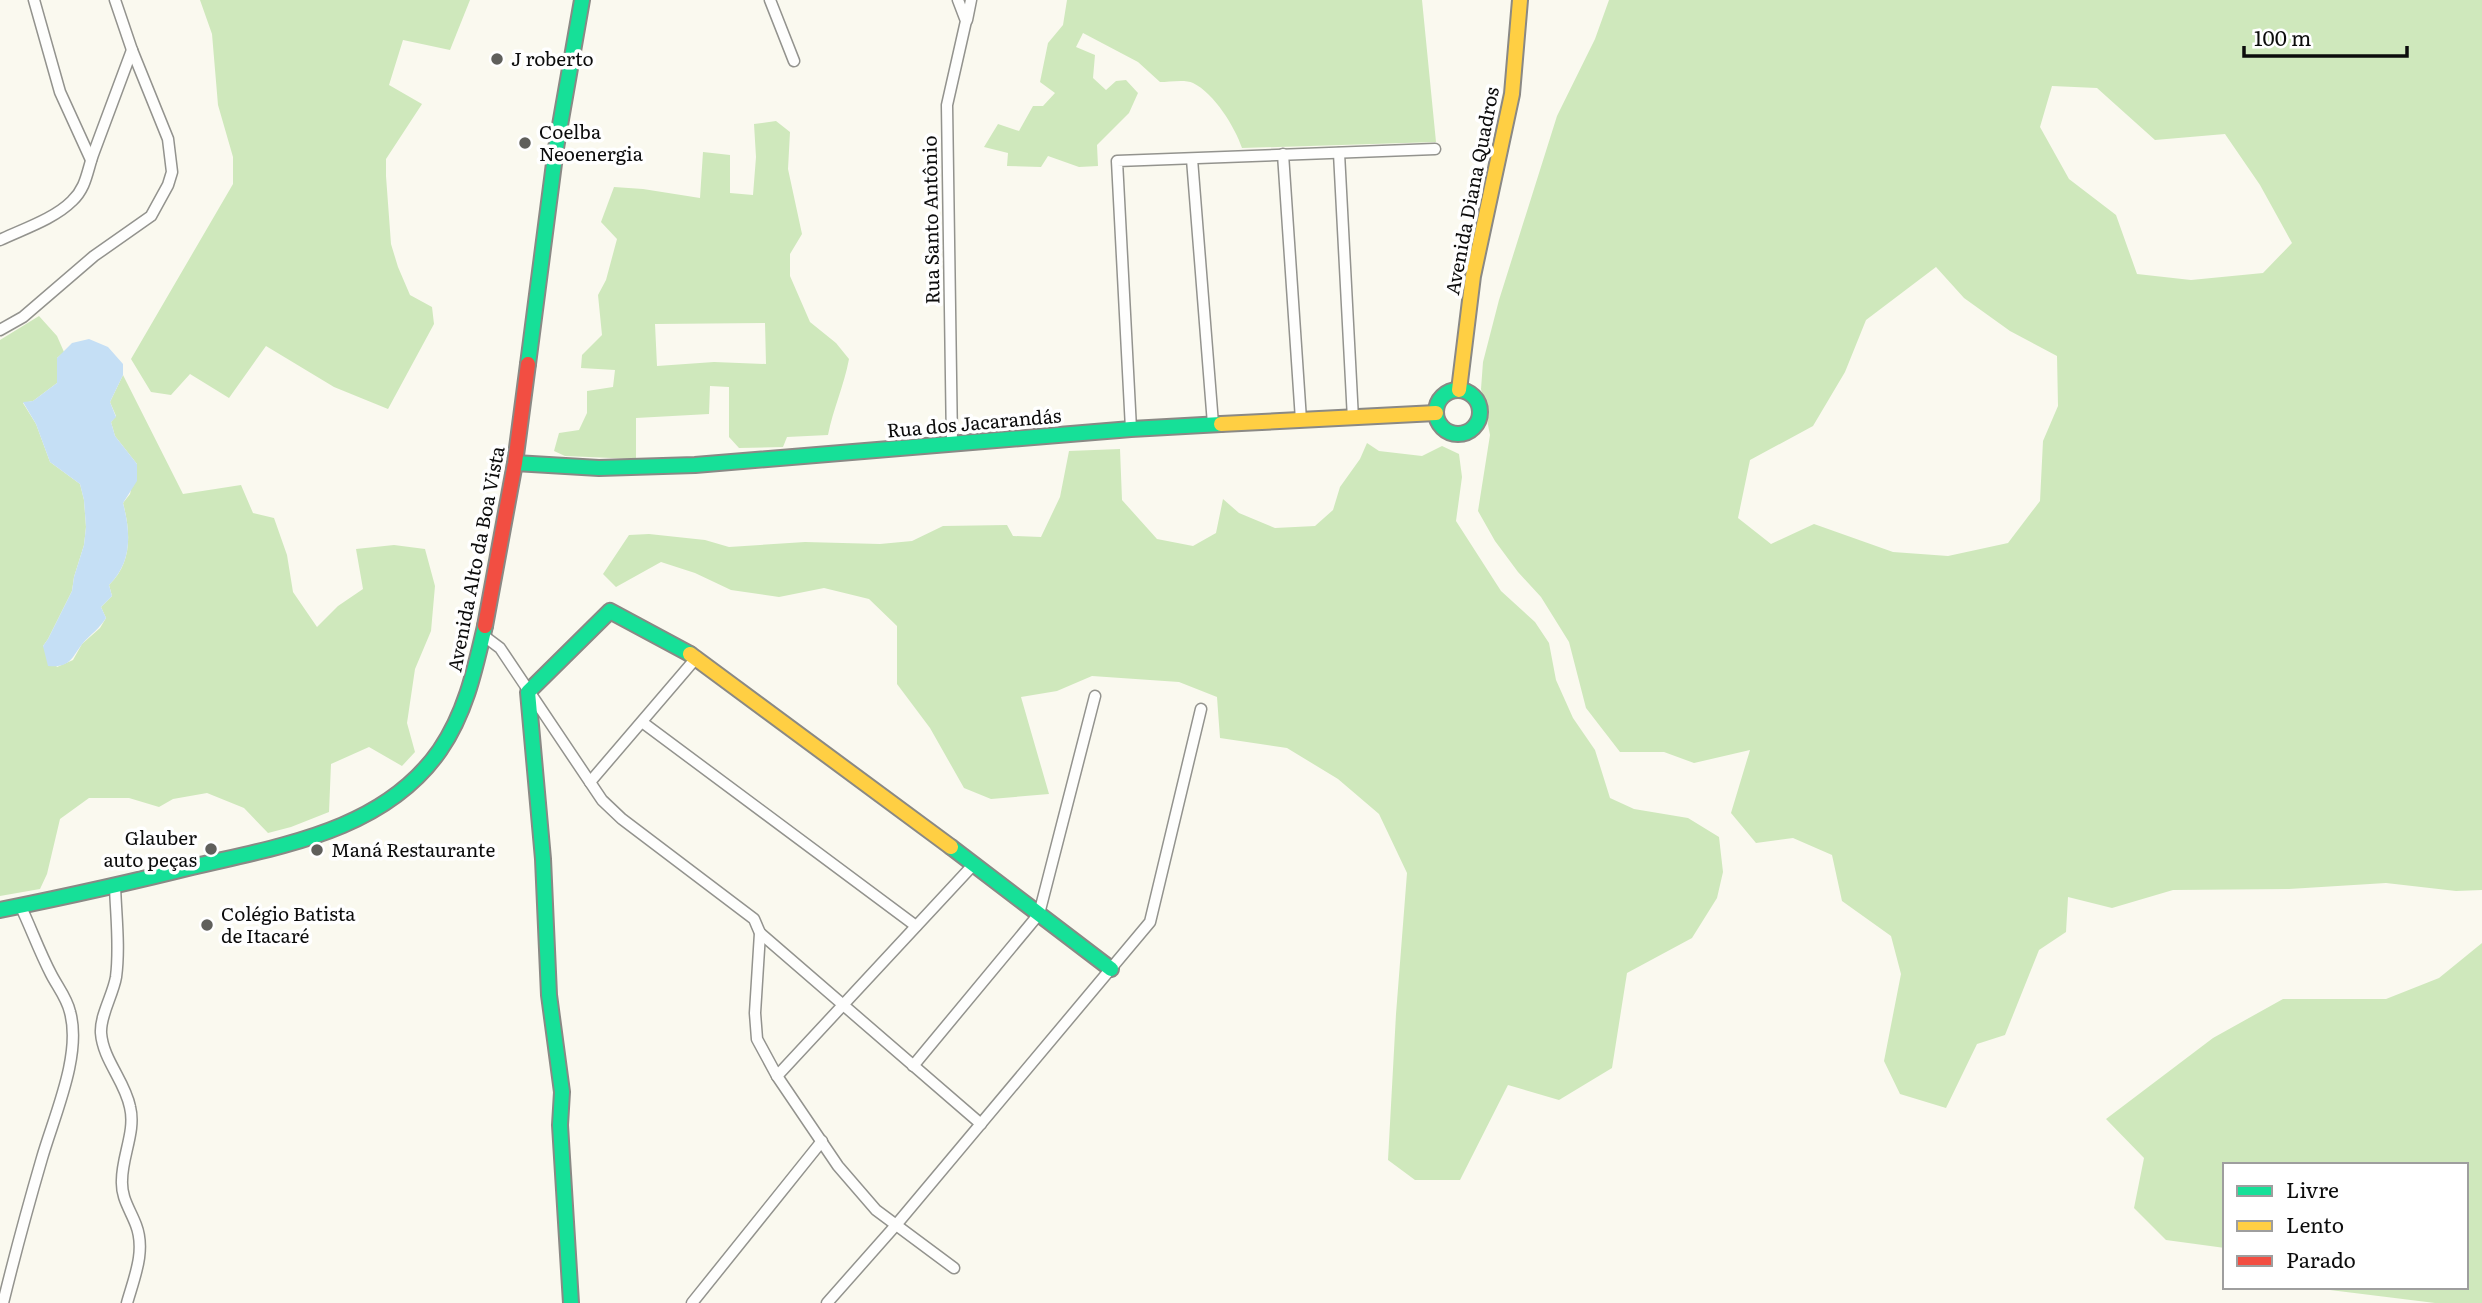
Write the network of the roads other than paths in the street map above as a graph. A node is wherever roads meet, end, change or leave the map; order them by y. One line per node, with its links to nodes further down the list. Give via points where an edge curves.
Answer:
1 (34, 0): 15 (street, via 60,92)
2 (115, 0): 9 (street)
3 (582, 0): 25 (street, Avenida Alto da Boa Vista, via 556,148)
4 (771, 0): 10 (street)
5 (958, 0): 8 (street)
6 (971, 0): 8 (street, Rua Santo Antônio)
7 (1520, 0): 18 (street, Avenida Diana Quadros, via 1512,94 1473,276)
8 (967, 21): 24 (street, Rua Santo Antônio, via 947,105)
9 (132, 50): 15 (street); 17 (street, via 169,139 172,172 164,196 151,216)
10 (794, 61)
11 (1436, 149): 12 (street)
12 (1339, 153): 13 (street); 20 (street)
13 (1283, 154): 14 (street); 21 (street)
14 (1192, 159): 22 (street); 23 (street, via 1117,160)
15 (91, 160): 16 (street, via 87,179 72,201)
16 (0, 240)
17 (0, 330)
18 (1459, 390): 19 (street, via 1443,396); 19 (street, via 1469,393 1478,404 1479,419 1473,428 1465,433 1450,432 1441,426)
19 (1436, 413): 20 (street, Rua dos Jacarandás)
20 (1353, 418): 21 (street, Rua dos Jacarandás)
21 (1301, 420): 22 (street, Rua dos Jacarandás)
22 (1213, 424): 23 (street, Rua dos Jacarandás)
23 (1131, 429): 24 (street, Rua dos Jacarandás)
24 (952, 444): 25 (street, Rua dos Jacarandás, via 695,465 599,468)
25 (515, 463): 26 (street, Avenida Alto da Boa Vista)
26 (484, 636): 28 (street, via 500,648); 34 (street, Avenida Alto da Boa Vista, via 468,697 440,750 388,800 310,839)
27 (696, 657): 28 (street, via 610,611); 31 (street); 33 (street)
28 (528, 692): 32 (street); 50 (street, via 549,995 562,1092)
29 (1095, 696): 37 (street)
30 (1201, 709): 40 (street, via 1150,922)
31 (642, 722): 32 (street); 38 (street)
32 (590, 782): 39 (street, via 622,819 754,919)
33 (974, 864): 37 (street); 38 (street)
34 (115, 886): 35 (street, Avenida Alto da Boa Vista); 49 (street, via 118,958 101,1032 131,1111 122,1192 140,1241)
35 (20, 905): 36 (street, Avenida Alto da Boa Vista); 48 (street, via 65,1000 73,1029 64,1089)
36 (0, 910)
37 (1039, 914): 40 (street); 42 (street)
38 (916, 926): 41 (street)
39 (760, 933): 41 (street); 43 (street, via 757,1039)
40 (1111, 969): 44 (street)
41 (843, 1005): 42 (street); 43 (street)
42 (913, 1066): 44 (street)
43 (777, 1076): 45 (street)
44 (981, 1124): 46 (street)
45 (822, 1141): 46 (street, via 838,1166); 51 (street)
46 (896, 1225): 47 (street); 52 (street)
47 (954, 1268)
48 (3, 1303)
49 (127, 1303)
50 (571, 1303)
51 (692, 1303)
52 (827, 1303)

